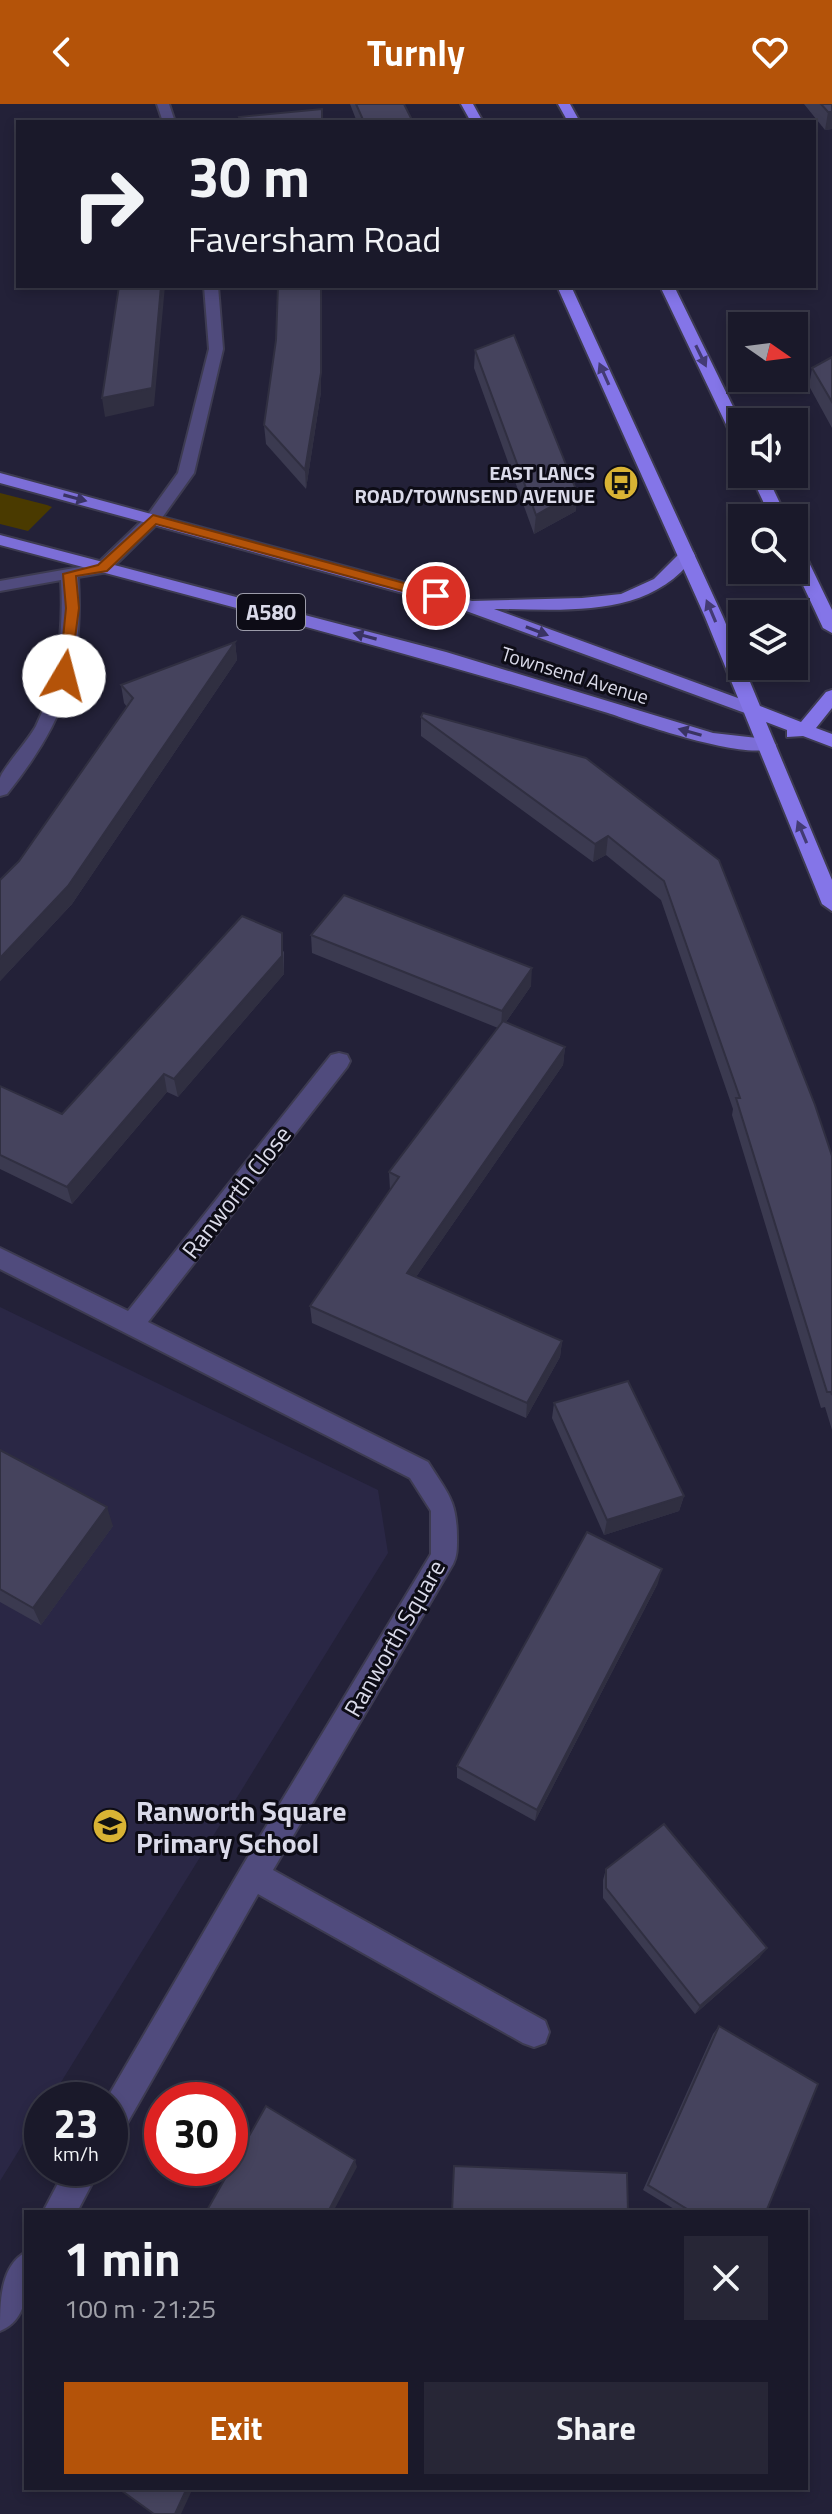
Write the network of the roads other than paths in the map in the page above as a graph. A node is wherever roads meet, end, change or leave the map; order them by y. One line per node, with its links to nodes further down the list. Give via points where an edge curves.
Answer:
1 (211, 288): 6 (street, via 216,349 186,473)
2 (565, 288): 8 (highway, one-way to 2)
3 (668, 288): 4 (highway, one-way to 4)
4 (728, 412)
5 (0, 478): 6 (main road, Townsend Avenue / A580, one-way to 6)
6 (153, 519): 9 (street); 13 (main road, Townsend Avenue / A580)
7 (0, 540): 9 (main road, Townsend Avenue / A580)
8 (687, 556): 13 (main road, via 669,577 639,594 609,601); 16 (highway, one-way to 8)
9 (102, 568): 10 (street); 19 (main road, Townsend Avenue / A580, one-way to 9, via 712,739 440,656)
10 (69, 574): 12 (street); 20 (street, via 73,608 64,676 35,745)
11 (808, 577): 14 (highway)
12 (0, 586)
13 (464, 604): 16 (main road, Townsend Avenue / A580, one-way to 16)
14 (832, 628)
15 (832, 696): 17 (highway)
16 (751, 709): 17 (highway, A580); 19 (highway)
17 (806, 728): 18 (highway, A580); 19 (highway)
18 (832, 741)
19 (767, 745): 21 (highway, one-way to 19)
20 (0, 790)
21 (832, 904)
22 (339, 1061): 24 (street, Ranworth Close)
23 (0, 1258): 24 (street, Ranworth Square)
24 (133, 1323): 25 (street, Ranworth Square, via 419,1470 444,1509 444,1556)
25 (253, 1875): 26 (street); 27 (street, Ranworth Square)
26 (534, 2032)
27 (128, 2092)
28 (74, 2186): 29 (street)
29 (60, 2210)
30 (24, 2272): 31 (street)
31 (0, 2314)

